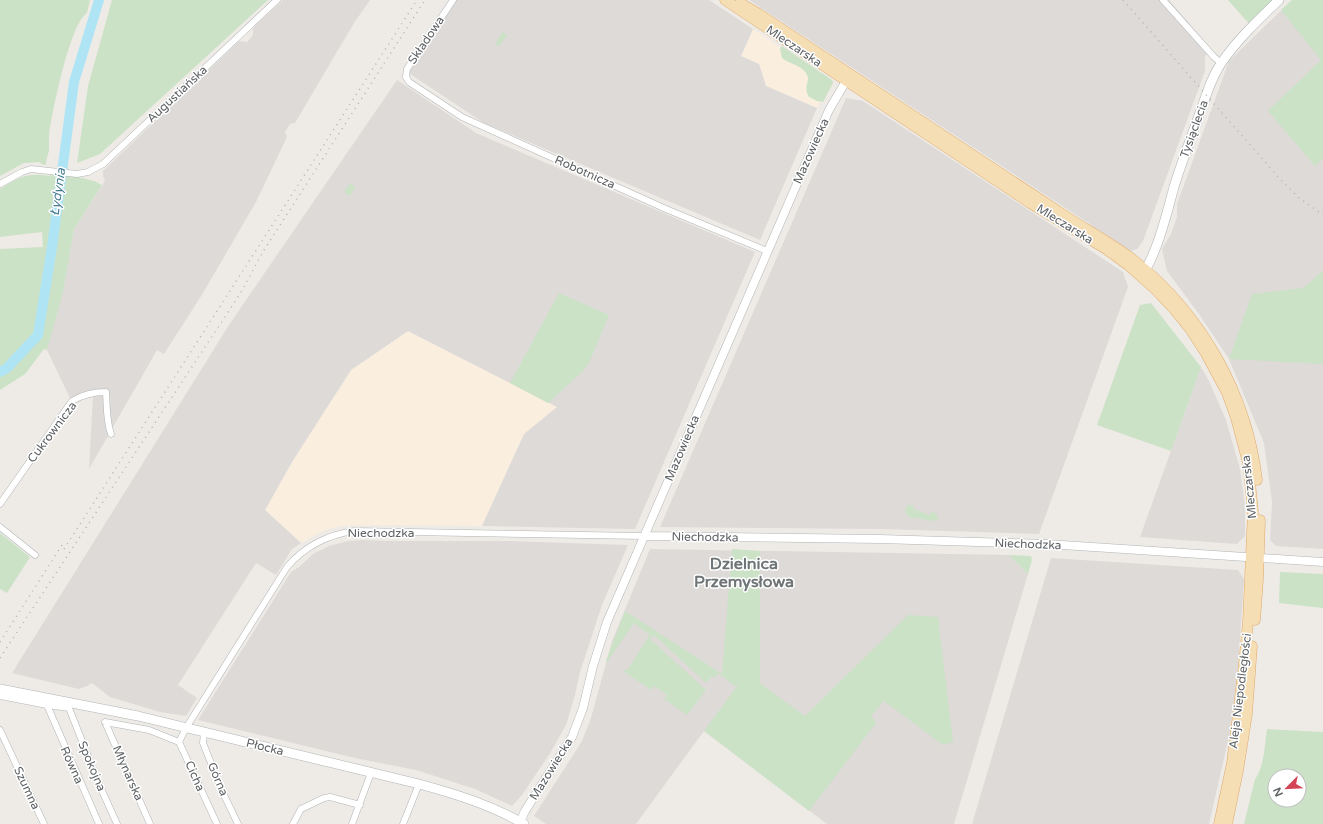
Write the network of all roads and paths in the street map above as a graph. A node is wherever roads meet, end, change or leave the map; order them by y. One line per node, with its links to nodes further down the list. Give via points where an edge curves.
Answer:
1 (277, 0): 10 (street, Augustiańska, via 102,164 88,172 69,174 31,169)
2 (453, 0): 9 (street, Składowa, via 406,70)
3 (725, 0): 8 (main road, Mleczarska)
4 (735, 0): 8 (main road, Mleczarska, via 759,14)
5 (1163, 0): 7 (street)
6 (1279, 0): 7 (main road, Tysiąclecia)
7 (1221, 63): 12 (main road, Tysiąclecia, via 1206,95 1156,245)
8 (848, 78): 11 (street, Mazowiecka, via 829,110); 12 (main road, Mleczarska, via 1110,243)
9 (409, 82): 11 (street, Robotnicza, via 462,117 666,209)
10 (0, 184)
11 (767, 251): 16 (street, Mazowiecka)
12 (1144, 273): 18 (main road, Mleczarska, via 1191,330 1227,393 1243,441 1251,484)
13 (111, 434): 14 (street, Cukrownicza, via 107,423 106,392 97,392 72,401)
14 (0, 504)
15 (0, 527): 17 (street)
16 (644, 536): 18 (street, Niechodzka, via 1047,544); 23 (street, Niechodzka, via 354,532 339,533 321,540 301,552 287,567); 30 (street, Mazowiecka, via 607,622 583,708 572,737 526,808)
17 (35, 555)
18 (1255, 558): 19 (street, Niechodzka); 40 (main road, Aleja Niepodległości, via 1232,763); 41 (main road, Aleja Niepodległości, via 1247,714 1239,770)
19 (1323, 562)
20 (0, 689): 23 (main road, Płocka)
21 (0, 696): 22 (street)
22 (47, 706): 32 (street, Równa); 33 (street, Spokojna, via 69,708)
23 (186, 728): 25 (main road, Płocka); 26 (street)
24 (0, 730): 31 (street, Szumna)
25 (204, 732): 27 (main road, Płocka); 36 (street, Górna, via 203,743)
26 (179, 742): 34 (street, Młynarska, via 149,730 105,722); 35 (street, Cicha)
27 (371, 773): 28 (main road, Płocka); 29 (street)
28 (419, 784): 30 (main road, Płocka, via 460,795); 39 (street)
29 (360, 805): 37 (street, via 330,797 324,798 301,809); 38 (street)
30 (521, 823)
31 (44, 824)
32 (99, 824)
33 (117, 824)
34 (150, 824)
35 (217, 824)
36 (238, 824)
37 (293, 824)
38 (352, 824)
39 (403, 824)
40 (1219, 824)
41 (1227, 824)

